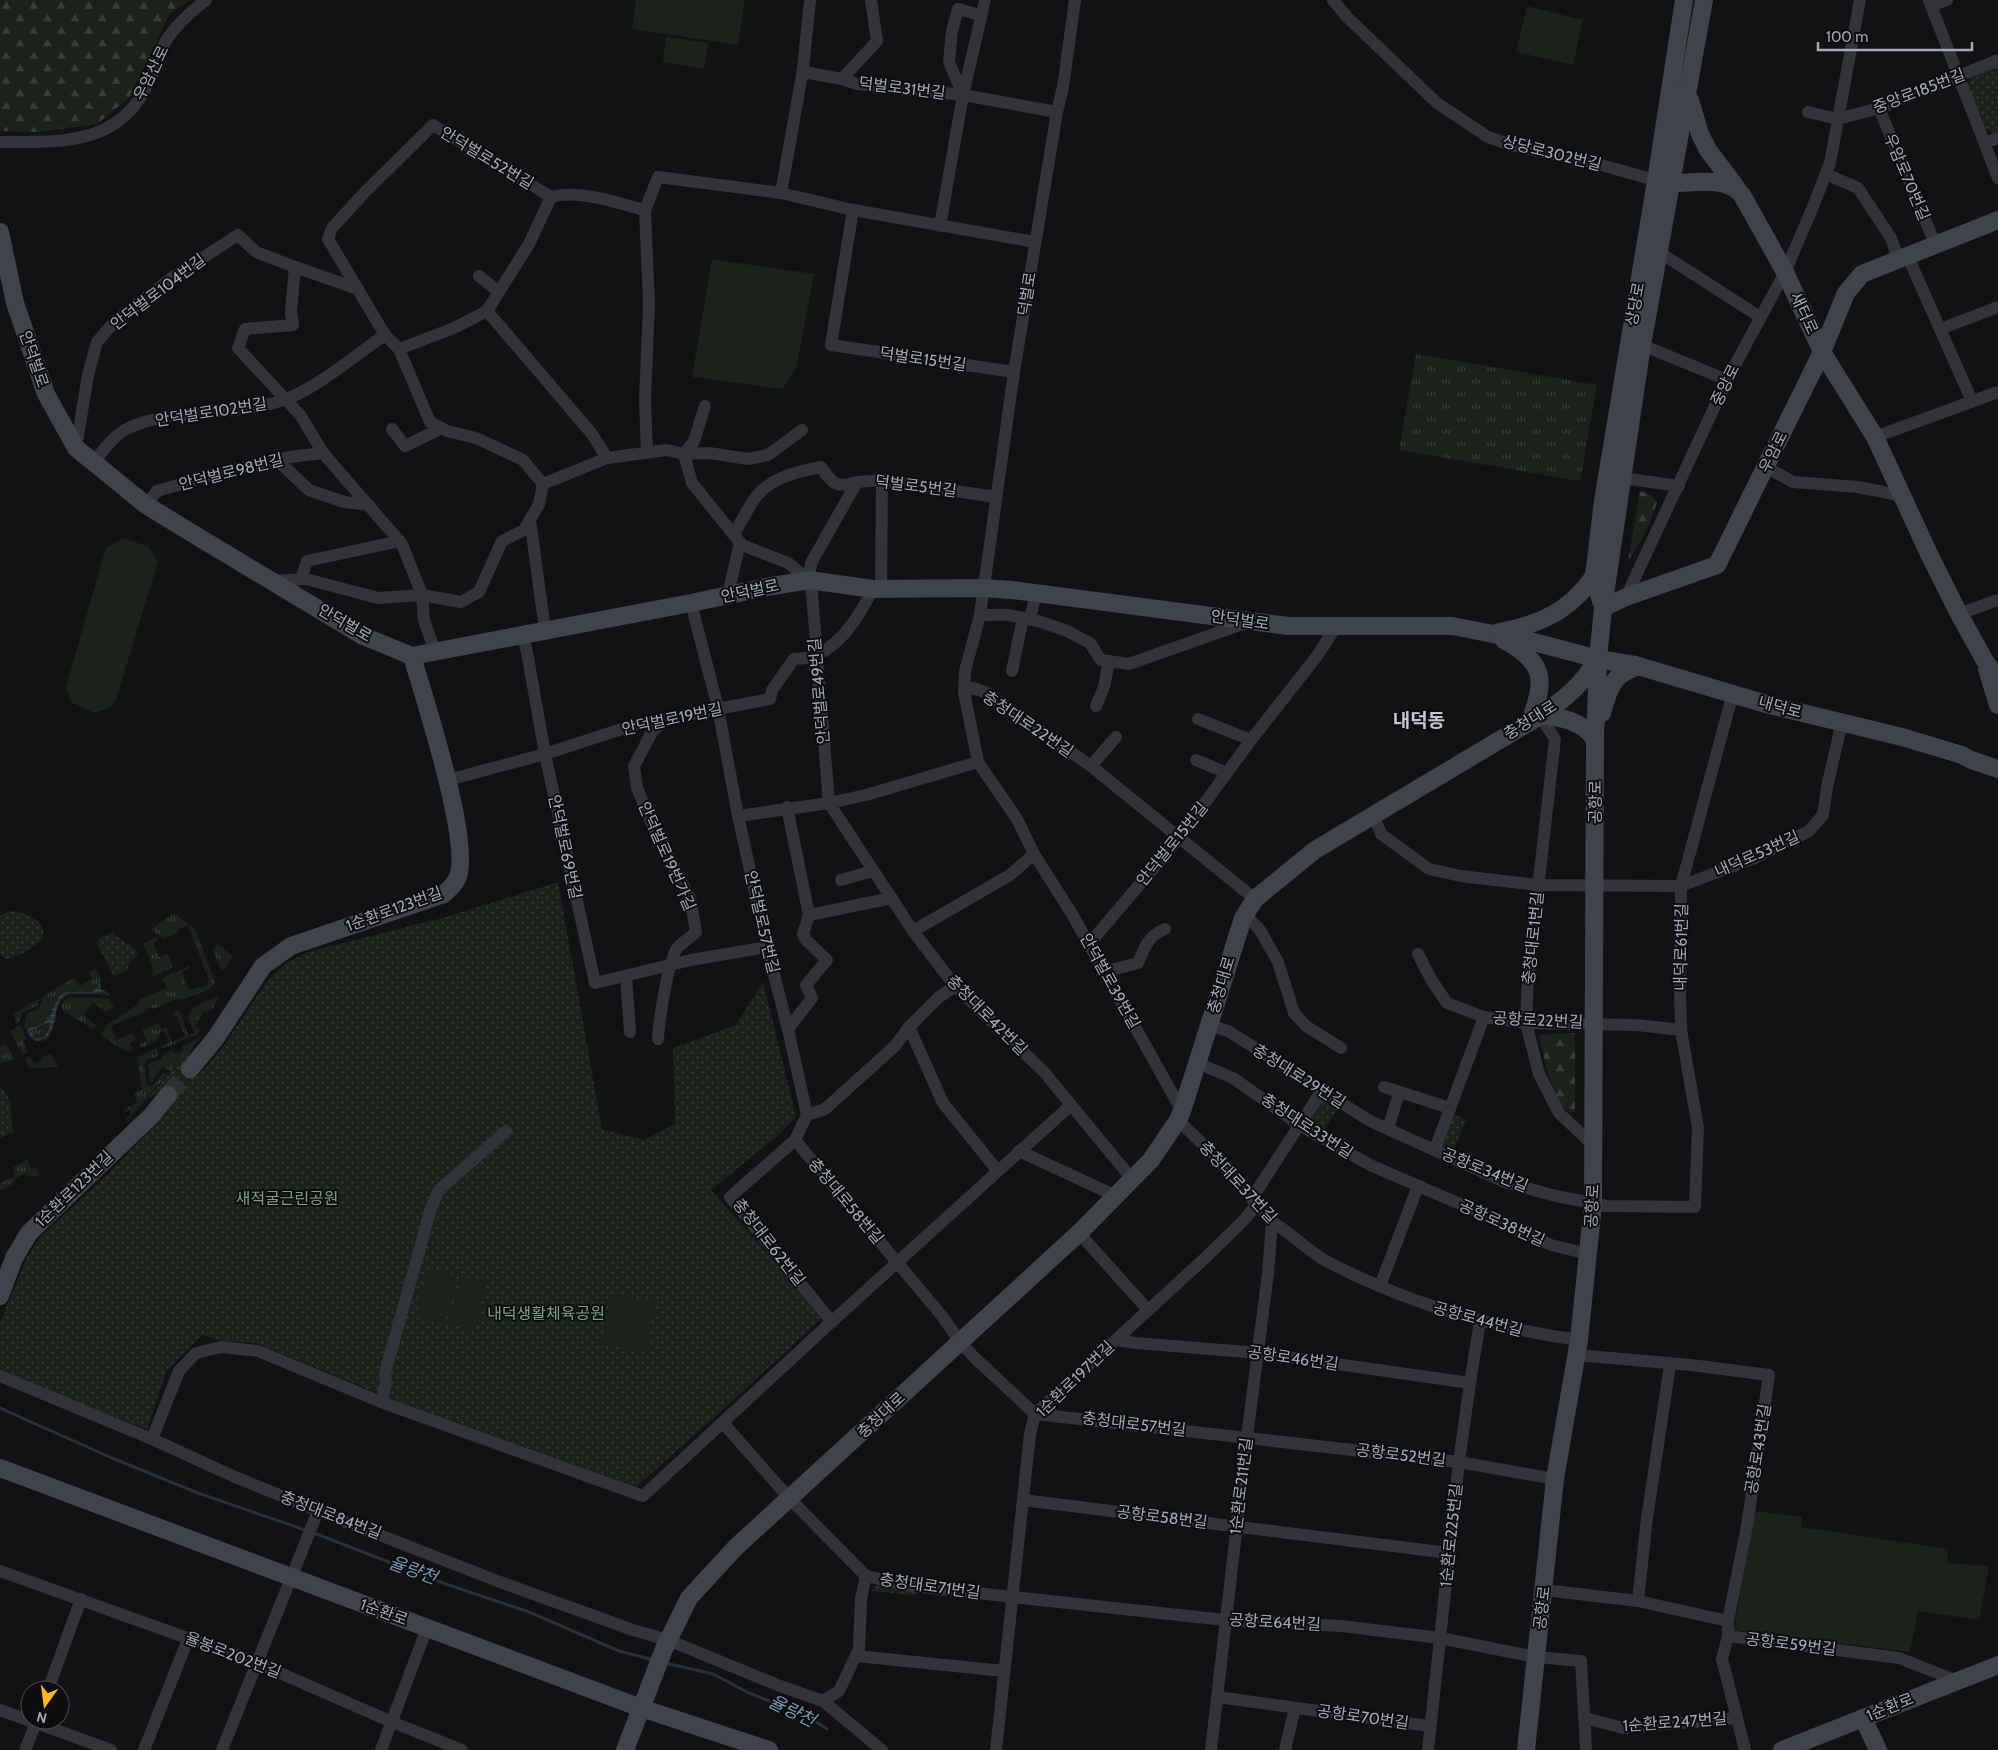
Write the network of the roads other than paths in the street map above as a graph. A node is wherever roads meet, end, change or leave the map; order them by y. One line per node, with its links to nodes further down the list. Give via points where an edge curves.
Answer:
1 (206, 0): 24 (street, 우암산로, via 184,18 163,46 133,110 106,130 75,140)
2 (810, 0): 14 (street)
3 (871, 0): 16 (street, 덕벌로31번길, via 877,41)
4 (985, 0): 12 (street)
5 (1075, 0): 20 (street, 덕벌로, via 1063,87)
6 (1333, 0): 28 (street, 상당로302번길, via 1437,103 1488,137)
7 (1684, 0): 28 (street, 상당로)
8 (1704, 0): 17 (street, 상당로)
9 (1860, 0): 22 (street, 중앙로)
10 (1947, 0): 11 (street)
11 (1930, 3): 15 (street)
12 (980, 15): 18 (street); 18 (street, 덕벌로31번길, via 958,9 952,31 949,62)
13 (1998, 60): 15 (street, 중앙로185번길)
14 (802, 72): 16 (street, 덕벌로31번길); 30 (street)
15 (1960, 76): 19 (street, 중앙로185번길); 25 (street)
16 (842, 79): 18 (street, 덕벌로31번길, via 857,84)
17 (1689, 94): 28 (street, 상당로); 29 (street, 새터로, via 1708,150)
18 (963, 95): 20 (street, 덕벌로31번길); 35 (street, 덕벌로31번길)
19 (1879, 108): 22 (street, 중앙로185번길); 38 (street, 우암로70번길)
20 (1056, 112): 37 (street, 덕벌로)
21 (1808, 112): 22 (street)
22 (1838, 119): 26 (street, 중앙로)
23 (1998, 138): 25 (street)
24 (0, 142)
25 (1985, 143): 27 (street)
26 (1826, 174): 40 (street, via 1858,188); 42 (street, 중앙로)
27 (1998, 178)
28 (1664, 182): 29 (street, via 1708,182); 39 (street, 상당로); 84 (street, 상당로, via 1603,501)
29 (1736, 187): 42 (street, 새터로)
30 (781, 193): 32 (street, via 658,177); 33 (street)
31 (551, 197): 32 (street, 안덕벌로52번길, via 576,194); 44 (street, 안덕벌로52번길, via 433,125 332,228 328,239); 45 (street, via 529,244)
32 (645, 210): 65 (street)
33 (853, 210): 35 (street); 54 (street, 덕벌로15번길, via 831,346)
34 (1998, 220): 38 (street, 우암로)
35 (940, 226): 37 (street)
36 (0, 232): 64 (street, 안덕벌로, via 15,303 46,394)
37 (1035, 242): 54 (street, 덕벌로)
38 (1936, 246): 40 (street, 우암로)
39 (1659, 252): 48 (street); 51 (street, 상당로)
40 (1903, 259): 49 (street); 53 (street, 우암로, via 1862,274 1846,293)
41 (295, 267): 44 (street); 57 (street, via 293,326 245,329 238,348); 64 (street, 안덕벌로104번길, via 256,252 238,235 173,277 116,320 97,342)
42 (1785, 272): 48 (street, 중앙로); 53 (street, 새터로)
43 (479, 276): 45 (street)
44 (358, 289): 50 (street, 안덕벌로52번길)
45 (499, 292): 47 (street)
46 (1998, 307): 49 (street)
47 (487, 311): 52 (street); 68 (street, via 592,434)
48 (1760, 317): 55 (street, 중앙로)
49 (1940, 329): 58 (street)
50 (385, 334): 52 (street, 안덕벌로52번길); 57 (street, 안덕벌로102번길, via 304,391)
51 (1642, 345): 55 (street, 상당로); 72 (street, 상당로)
52 (400, 349): 60 (street, 안덕벌로52번길, via 430,422)
53 (1822, 352): 63 (street, 새터로); 71 (street, 우암로)
54 (1014, 372): 78 (street, 덕벌로)
55 (1726, 380): 76 (street, 중앙로)
56 (1998, 392): 58 (street)
57 (286, 399): 66 (street, via 301,416); 70 (street, 안덕벌로102번길, via 262,406 162,418 127,429 108,444)
58 (1972, 401): 63 (street)
59 (705, 406): 67 (street, via 694,441)
60 (442, 428): 61 (street, via 405,446); 75 (street, 안덕벌로52번길, via 476,438 523,460)
61 (392, 429)
62 (802, 430): 67 (street, via 768,456 748,459 709,452)
63 (1875, 437): 77 (street, 새터로)
64 (76, 448): 70 (street, 안덕벌로)
65 (647, 451): 67 (street, via 667,450); 68 (street)
66 (323, 453): 69 (street, 안덕벌로98번길); 80 (street)
67 (684, 454): 82 (street, via 692,483)
68 (607, 458): 75 (street)
69 (277, 460): 79 (street, 안덕벌로98번길, via 157,491); 80 (street, via 308,490 344,502)
70 (94, 463): 79 (street, 안덕벌로)
71 (1766, 467): 77 (street, via 1793,482 1858,487); 93 (street, 우암로, via 1717,565)
72 (1622, 478): 76 (street); 96 (street, 상당로)
73 (882, 480): 74 (street, 덕벌로5번길); 78 (street, 덕벌로5번길); 89 (street)
74 (857, 482): 82 (street, via 844,486 831,482 820,467 793,473 770,484 754,500); 86 (street, 덕벌로5번길, via 810,563)
75 (543, 484): 81 (street)
76 (1679, 486): 93 (street, 중앙로)
77 (1903, 496): 97 (street, 새터로)
78 (996, 497): 88 (street, 덕벌로)
79 (146, 505): 87 (street, 안덕벌로)
80 (369, 505): 83 (street)
81 (530, 519): 91 (street, via 524,530 502,541 479,592 461,602); 102 (street)
82 (737, 539): 86 (street, via 742,545 788,563); 92 (street)
83 (400, 541): 85 (street, via 307,562); 91 (street)
84 (1594, 576): 96 (street, 상당로); 103 (street, via 1570,602 1549,618)
85 (301, 579): 87 (street); 91 (street, via 378,598)
86 (809, 580): 89 (street, 안덕벌로); 92 (street, 안덕벌로); 107 (street, 안덕벌로49번길)
87 (273, 581): 106 (street, 안덕벌로, via 363,636)
88 (982, 588): 89 (street, 안덕벌로); 90 (street, 안덕벌로); 98 (street, 안덕벌로39번길)
89 (877, 589): 107 (street, 안덕벌로19번길, via 832,646)
90 (1036, 593): 99 (street); 100 (street, 안덕벌로)
91 (422, 595): 105 (street, via 424,620)
92 (728, 595): 95 (street, 안덕벌로)
93 (1626, 598): 96 (street, 우암로)
94 (1998, 600): 97 (street)
95 (691, 603): 102 (street, 안덕벌로); 118 (street, 안덕벌로57번길)
96 (1603, 608): 108 (street, 상당로)
97 (1959, 614): 110 (street, 새터로)
98 (980, 615): 99 (street); 114 (street, 안덕벌로39번길, via 965,671)
99 (1027, 619): 109 (street, via 1090,642 1101,660); 112 (street)
100 (1251, 621): 101 (street, 안덕벌로, via 1288,626); 109 (street, via 1129,664)
101 (1337, 625): 103 (street, 안덕벌로, via 1452,626); 124 (street, 안덕벌로15번길, via 1317,656)
102 (545, 630): 104 (street, 안덕벌로)
103 (1490, 633): 108 (street, 안덕벌로); 121 (street, via 1528,655 1536,668 1540,689)
104 (522, 634): 105 (street, 안덕벌로); 126 (street, 안덕벌로69번길)
105 (434, 652): 106 (street, 안덕벌로)
106 (412, 656): 134 (street, 1순환로123번길)
107 (816, 656): 118 (street, 안덕벌로19번길, via 794,659 772,690 770,699); 135 (street, 안덕벌로49번길)
108 (1598, 659): 111 (street, 내덕로); 121 (street, 충청대로, via 1571,692); 125 (street, 공항로)
109 (1109, 661): 117 (street)
110 (1985, 662): 113 (street); 116 (street)
111 (1639, 666): 115 (street, 내덕로); 125 (street, via 1619,674 1612,684)
112 (1012, 672)
113 (1998, 680)
114 (964, 692): 130 (street, 안덕벌로39번길); 131 (street, 충청대로22번길, via 973,688 987,693)
115 (1733, 693): 122 (street, 내덕로); 145 (street, 내덕로61번길)
116 (1998, 705)
117 (1096, 706)
118 (718, 708): 119 (street, 안덕벌로19번길); 138 (street, 안덕벌로57번길)
119 (669, 718): 126 (street, 안덕벌로19번길, via 634,725); 155 (street, 안덕벌로19번가길, via 653,730 634,766 654,829 690,898 694,917 696,932 678,948)
120 (1198, 719): 124 (street)
121 (1535, 719): 125 (street, via 1554,717 1580,725); 137 (street, 충청대로); 144 (street, 충청대로1번길, via 1555,739)
122 (1842, 722): 127 (street, 내덕로); 145 (street, 내덕로53번길, via 1823,815 1809,831 1752,859)
123 (1116, 737): 131 (street, 충청대로22번길)
124 (1251, 740): 133 (street, 안덕벌로15번길)
125 (1595, 740): 143 (street, 공항로)
126 (545, 754): 134 (street, 안덕벌로19번길); 157 (street, 안덕벌로69번길, via 595,983)
127 (1962, 755): 128 (street, via 1974,752); 132 (street)
128 (1998, 758)
129 (1196, 760): 133 (street)
130 (978, 762): 135 (street); 140 (street, 안덕벌로39번길, via 1017,819)
131 (1091, 766): 139 (street, 충청대로22번길)
132 (1998, 769)
133 (1227, 773): 139 (street, 안덕벌로15번길)
134 (448, 780): 170 (street, 1순환로123번길, via 461,857 456,880 444,894 291,946 263,966 215,1039)
135 (829, 803): 136 (street); 141 (street, 충청대로42번길)
136 (787, 808): 138 (street); 149 (street)
137 (1373, 814): 144 (street, via 1381,834 1428,869); 147 (street, 충청대로, via 1315,850)
138 (738, 816): 153 (street, 안덕벌로57번길)
139 (1179, 838): 147 (street, 충청대로22번길); 152 (street, 안덕벌로15번길)
140 (1034, 854): 151 (street, via 1010,875); 152 (street, 안덕벌로39번길)
141 (874, 871): 142 (street); 146 (street, 충청대로42번길)
142 (840, 880)
143 (1595, 884): 144 (street); 145 (street); 161 (street, 공항로)
144 (1538, 885): 160 (street, 충청대로1번길)
145 (1681, 886): 165 (street, 내덕로61번길)
146 (892, 898): 149 (street); 151 (street, 충청대로42번길)
147 (1255, 899): 148 (street, 충청대로)
148 (1245, 914): 162 (street, 충청대로); 168 (street, via 1260,930 1278,962 1294,1013 1306,1026)
149 (809, 915): 164 (street, via 803,934 827,960 806,985 812,998)
150 (1165, 929): 156 (street, via 1147,941 1138,963)
151 (913, 931): 158 (street, 충청대로42번길)
152 (1089, 944): 156 (street, 안덕벌로39번길)
153 (767, 947): 155 (street, 안덕벌로69번길); 164 (street, 안덕벌로57번길)
154 (1418, 954): 159 (street, 공항로22번길, via 1447,1003)
155 (671, 966): 157 (street, 안덕벌로69번길); 167 (street, via 659,1018)
156 (1103, 972): 178 (street, 안덕벌로39번길)
157 (626, 976): 166 (street)
158 (955, 986): 163 (street); 175 (street, 충청대로42번길, via 1044,1072)
159 (1484, 1017): 160 (street, 공항로22번길); 176 (street, 공항로22번길)
160 (1526, 1023): 161 (street, 공항로22번길); 183 (street, 충청대로1번길, via 1539,1074 1559,1113)
161 (1593, 1023): 165 (street, 공항로22번길); 183 (street, 공항로)
162 (1209, 1025): 169 (street, 충청대로); 172 (street, 충청대로29번길, via 1228,1031)
163 (909, 1027): 177 (street, via 895,1046 825,1109); 186 (street, via 943,1103)
164 (788, 1029): 177 (street, 안덕벌로57번길)
165 (1682, 1030): 192 (street, 내덕로61번길, via 1698,1128)
166 (630, 1032)
167 (658, 1039)
168 (1341, 1048)
169 (1197, 1063): 178 (street, 충청대로); 179 (street, 충청대로33번길, via 1233,1078)
170 (190, 1069)
171 (1384, 1087): 173 (street)
172 (1321, 1092): 179 (street, 1순환로197번길); 180 (street, 충청대로29번길)
173 (1400, 1093): 176 (street); 180 (street)
174 (168, 1095): 198 (street, 1순환로123번길, via 152,1115 29,1233 14,1258)
175 (1071, 1105): 185 (street); 187 (street, 충청대로42번길)
176 (1450, 1108): 184 (street, 공항로22번길)
177 (807, 1115): 182 (street, 충청대로62번길)
178 (1180, 1115): 187 (street, 충청대로, via 1151,1160); 190 (street, 충청대로37번길)
179 (1301, 1126): 188 (street, 충청대로33번길, via 1370,1165); 190 (street, 1순환로197번길)
180 (1388, 1129): 184 (street, 충청대로29번길)
181 (506, 1131): 209 (street, via 440,1190 385,1373)
182 (795, 1140): 196 (street, 충청대로58번길); 201 (street, 충청대로62번길, via 730,1197)
183 (1593, 1145): 191 (street, 공항로)
184 (1435, 1149): 191 (street, 공항로34번길, via 1506,1182)
185 (1020, 1150): 186 (street); 189 (street)
186 (997, 1170): 196 (street)
187 (1132, 1179): 189 (street, 충청대로)
188 (1418, 1186): 195 (street, 공항로38번길, via 1551,1245); 197 (street)
189 (1116, 1196): 194 (street, 충청대로)
190 (1254, 1201): 193 (street, 충청대로37번길); 199 (street, 1순환로197번길, via 1244,1220)
191 (1593, 1204): 192 (street, 공항로34번길); 195 (street, 공항로)
192 (1695, 1207)
193 (1272, 1222): 197 (street, 충청대로37번길, via 1326,1261); 205 (street, 1순환로211번길)
194 (1079, 1233): 199 (street); 203 (street, 충청대로)
195 (1588, 1254): 204 (street, 공항로)
196 (897, 1262): 201 (street); 203 (street, 충청대로58번길)
197 (1380, 1286): 200 (street, 공항로44번길, via 1423,1304)
198 (0, 1296)
199 (1148, 1310): 202 (street, 1순환로197번길)
200 (1480, 1321): 204 (street, 공항로44번길); 208 (street, 1순환로225번길)
201 (832, 1322): 211 (street)
202 (1116, 1340): 205 (street, 공항로46번길); 210 (street, 1순환로197번길)
203 (960, 1343): 210 (street); 217 (street, 충청대로)
204 (1577, 1348): 206 (street, 공항로43번길); 216 (street, 공항로)
205 (1259, 1352): 208 (street, 공항로46번길); 212 (street, 1순환로211번길)
206 (1670, 1365): 228 (street); 230 (street, 공항로43번길, via 1770,1375 1747,1526)
207 (0, 1376): 213 (street, 충청대로84번길)
208 (1470, 1383): 214 (street, 1순환로225번길)
209 (381, 1402): 211 (street, via 643,1496); 213 (street, via 258,1351 221,1347 196,1353 179,1372)
210 (1035, 1414): 212 (street, 충청대로57번길); 218 (street, 1순환로197번길)
211 (723, 1423): 217 (street, 충청대로71번길)
212 (1247, 1437): 214 (street, 공항로52번길); 220 (street, 1순환로211번길)
213 (152, 1438): 219 (street, 충청대로84번길, via 235,1478)
214 (1459, 1462): 216 (street, 공항로52번길); 221 (street, 1순환로225번길)
215 (0, 1468): 224 (street, 1순환로)
216 (1555, 1479): 225 (street, 공항로)
217 (790, 1499): 223 (street, 충청대로71번길); 235 (street, 충청대로, via 736,1547 689,1598)
218 (1022, 1500): 220 (street, 공항로58번길); 226 (street, 1순환로197번길)
219 (318, 1511): 224 (street); 235 (street, 충청대로84번길)
220 (1236, 1526): 221 (street, 공항로58번길); 229 (street, 1순환로211번길)
221 (1449, 1553): 234 (street, 1순환로225번길)
222 (0, 1571): 227 (street, 율봉로202번길)
223 (866, 1576): 226 (street, 충청대로71번길, via 912,1586); 236 (street)
224 (291, 1577): 231 (street, 1순환로); 238 (street)
225 (1544, 1590): 228 (street, 공항로59번길); 237 (street, 공항로)
226 (1012, 1597): 229 (street, 공항로64번길); 240 (street, 1순환로197번길)
227 (81, 1599): 233 (street, 율봉로202번길); 241 (street)
228 (1638, 1601): 230 (street, 공항로59번길)
229 (1225, 1620): 234 (street, 공항로64번길, via 1341,1626); 243 (street, 1순환로211번길)
230 (1728, 1621): 232 (street, 공항로59번길)
231 (427, 1628): 245 (street, 1순환로); 252 (street)
232 (1728, 1636): 242 (street, 공항로59번길, via 1899,1658); 250 (street, 1순환로247번길, via 1722,1659)
233 (189, 1637): 238 (street, 율봉로202번길); 259 (street)
234 (1440, 1638): 237 (street, 공항로64번길); 253 (street, 1순환로225번길)
235 (666, 1645): 244 (street, 충청대로84번길); 245 (street, 충청대로)
236 (856, 1656): 240 (street); 244 (street, via 839,1691)
237 (1536, 1657): 249 (street, via 1582,1661); 271 (street, 공항로)
238 (257, 1662): 252 (street, 율봉로202번길); 260 (street)
239 (1998, 1665): 242 (street, 1순환로)
240 (1004, 1671): 267 (street, 1순환로197번길)
241 (52, 1680)
242 (1955, 1680): 251 (street, 1순환로)
243 (1217, 1697): 246 (street, 공항로70번길); 268 (street, 1순환로211번길)
244 (823, 1701): 266 (street)
245 (641, 1708): 256 (street, 1순환로); 263 (street)
246 (1295, 1708): 253 (street, 공항로70번길); 269 (street, 공항로70번길)
247 (0, 1710): 248 (street)
248 (20, 1716)
249 (1584, 1718): 250 (street, 1순환로247번길, via 1624,1728); 272 (street)
250 (1737, 1718): 273 (street, 1순환로247번길)
251 (1863, 1718): 274 (street, 1순환로); 275 (street)
252 (392, 1722): 261 (street); 262 (street, 율봉로202번길)
253 (1430, 1726): 270 (street, 1순환로225번길)
254 (33, 1730): 257 (street)
255 (59, 1730): 258 (street)
256 (737, 1739): 264 (street); 265 (street, 1순환로)
257 (26, 1750)
258 (111, 1750)
259 (144, 1750)
260 (222, 1750)
261 (382, 1750)
262 (462, 1750)
263 (625, 1750)
264 (754, 1750)
265 (769, 1750)
266 (882, 1750)
267 (996, 1750)
268 (1212, 1750)
269 (1285, 1750)
270 (1428, 1750)
271 (1526, 1750)
272 (1586, 1750)
273 (1745, 1750)
274 (1782, 1750)
275 (1878, 1750)

